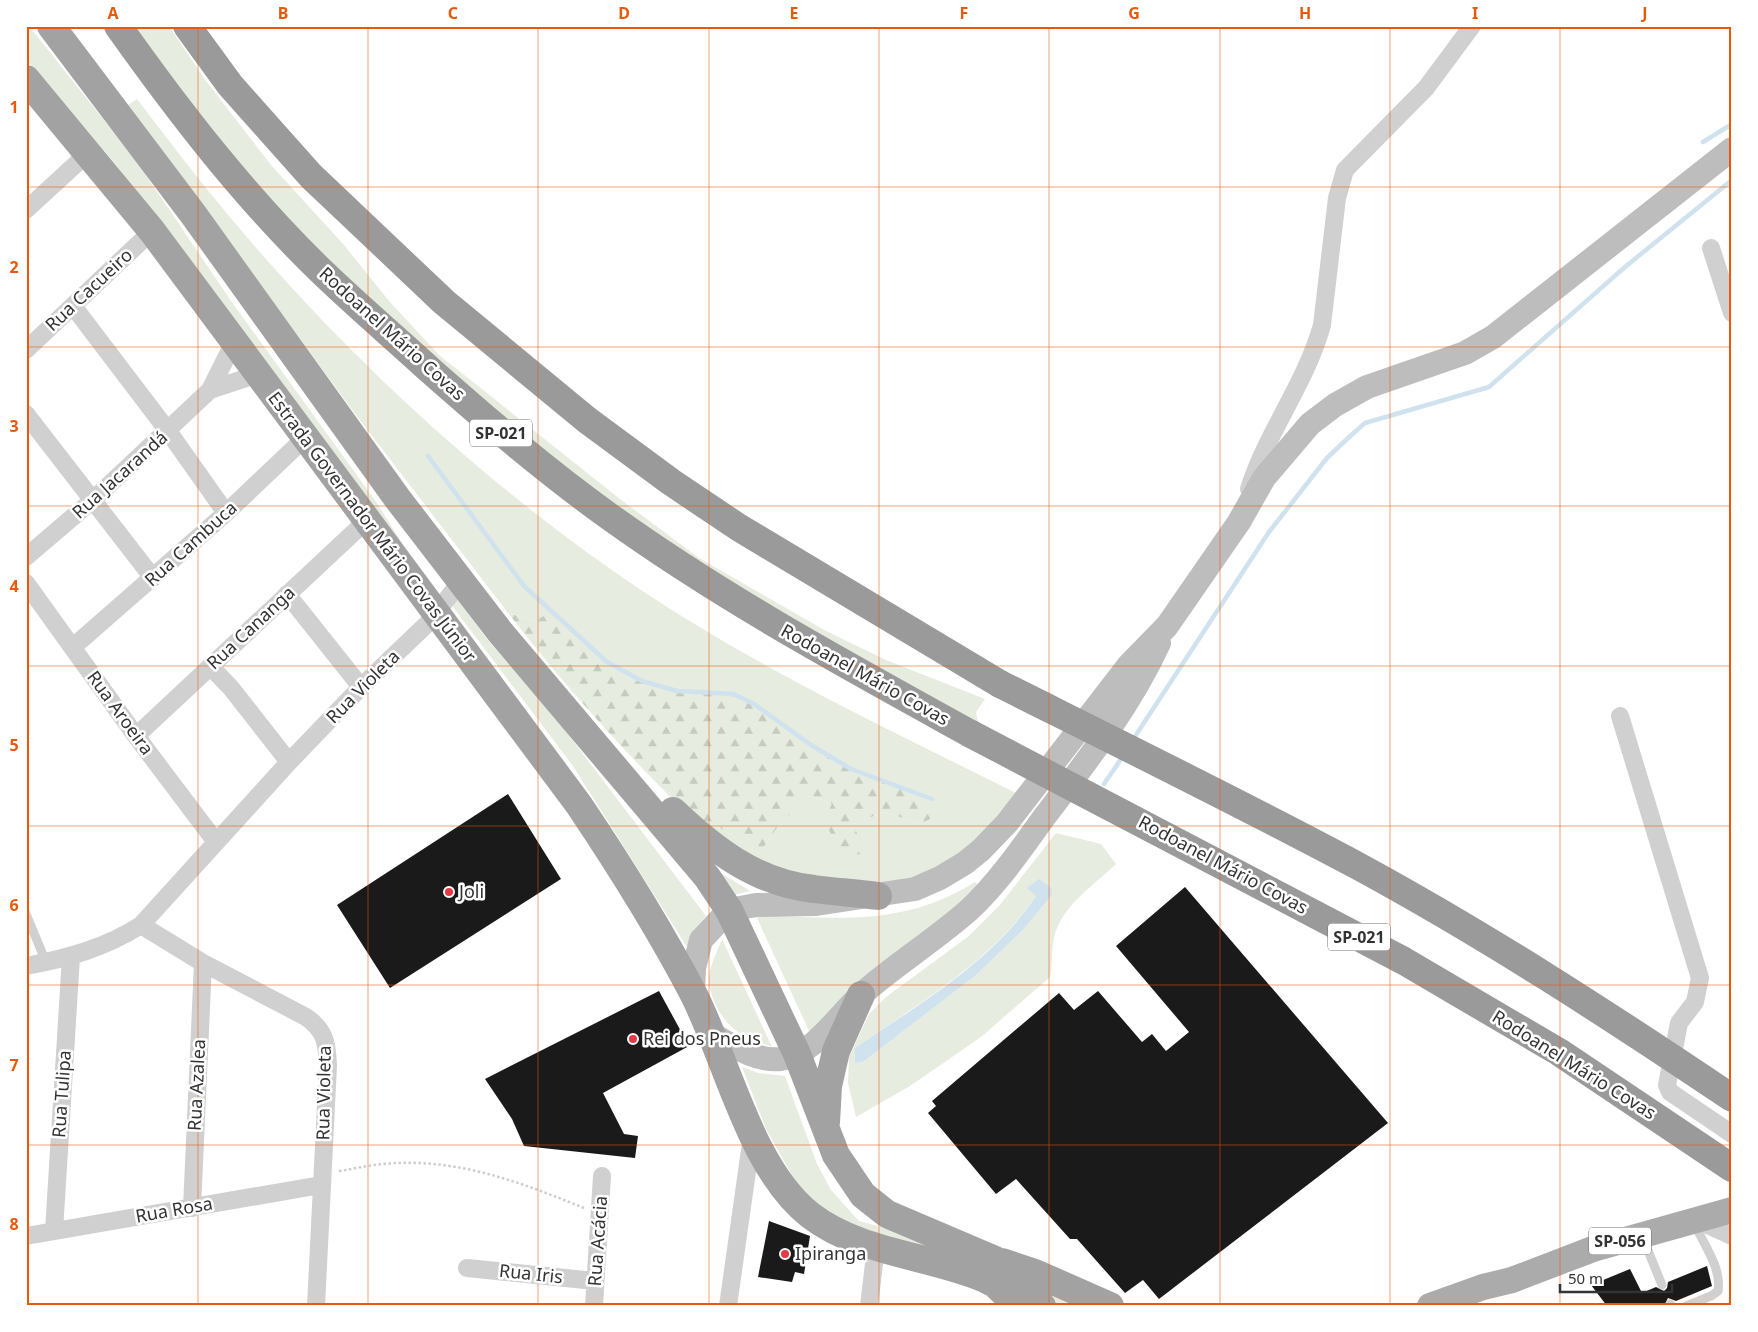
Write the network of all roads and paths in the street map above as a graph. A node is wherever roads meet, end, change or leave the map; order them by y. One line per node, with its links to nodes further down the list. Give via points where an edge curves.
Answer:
1 (118, 26): 55 (highway, Rodoanel Mário Covas / SP-021, bridge, via 209,147 325,274 517,447 611,518 731,598 819,651 1404,961 1559,1052)
2 (187, 26): 51 (highway, bridge, via 230,85 311,176 444,302 587,420 671,482 738,527 1000,684 1367,872 1487,940)
3 (1472, 26): 23 (street, via 1426,88 1345,170 1338,198 1318,341 1269,440)
4 (52, 28): 26 (highway, via 193,214 397,498)
5 (26, 79): 7 (highway, Estrada Governador Mário Covas Júnior)
6 (1732, 149): 23 (main road, via 1493,337 1465,352 1367,387 1335,405 1310,424 1286,451 1264,478)
7 (89, 152): 8 (street); 9 (highway, Estrada Governador Mário Covas Júnior)
8 (26, 210)
9 (152, 231): 11 (street, Rua Cacueiro); 13 (highway, Estrada Governador Mário Covas Júnior)
10 (1711, 248): 12 (street)
11 (73, 306): 14 (street, Rua Cacueiro); 18 (street)
12 (1732, 313)
13 (234, 342): 15 (highway, Estrada Governador Mário Covas Júnior); 16 (street, Rua Jacarandá)
14 (26, 350)
15 (258, 374): 16 (street, Rua Jacarandá); 19 (highway, Estrada Governador Mário Covas Júnior)
16 (210, 390): 18 (street, Rua Jacarandá)
17 (26, 414): 20 (street)
18 (168, 431): 20 (street, Rua Jacarandá); 21 (street)
19 (306, 437): 21 (street, Rua Cambuca); 22 (highway, Estrada Governador Mário Covas Júnior)
20 (94, 499): 24 (street, Rua Jacarandá); 25 (street)
21 (226, 513): 25 (street, Rua Cambuca)
22 (366, 521): 28 (street, Rua Cananga); 29 (highway, Estrada Governador Mário Covas Júnior)
23 (1239, 522): 30 (main road)
24 (26, 557)
25 (152, 578): 31 (street, Rua Cambuca)
26 (461, 581): 29 (street, Rua Violeta); 35 (highway)
27 (26, 583): 31 (street, Rua Aroeira)
28 (287, 594): 32 (street, Rua Cananga); 33 (street)
29 (435, 613): 33 (street, Rua Violeta); 47 (highway, Estrada Governador Mário Covas Júnior, via 579,805 622,870)
30 (1167, 626): 39 (main road, via 1128,666 1006,823 981,850 965,863 915,889); 48 (main road, via 1143,677 1097,746 994,882 964,914)
31 (72, 647): 36 (street, Rua Aroeira)
32 (210, 666): 36 (street, Rua Cananga); 37 (street)
33 (361, 687): 37 (street, Rua Violeta)
34 (1620, 716): 54 (street, via 1700,978 1695,1002 1679,1023 1667,1085 1670,1092)
35 (584, 732): 39 (highway, via 703,840 746,869 812,889); 40 (highway, via 707,876)
36 (136, 736): 38 (street, Rua Aroeira)
37 (289, 762): 38 (street, Rua Violeta)
38 (216, 842): 42 (street, Rua Violeta)
39 (878, 896): 40 (main road)
40 (729, 910): 47 (main road, via 701,940 694,968); 50 (highway)
41 (26, 914): 44 (lane)
42 (141, 924): 43 (street, Rua Violeta, via 118,940); 45 (street, Rua Violeta)
43 (71, 957): 44 (street, Rua Violeta); 62 (street, Rua Tulipa)
44 (46, 962): 46 (street, Rua Violeta)
45 (203, 963): 57 (street, Rua Violeta, via 306,1017 317,1024 325,1036 328,1065); 58 (street, Rua Azalea)
46 (26, 966)
47 (693, 993): 49 (highway, Estrada Governador Mário Covas Júnior)
48 (861, 995): 50 (main road); 52 (highway, via 836,1051)
49 (711, 1034): 50 (main road, via 755,1056 782,1059); 53 (highway, Estrada Governador Mário Covas Júnior)
50 (797, 1054): 52 (highway)
51 (1732, 1098)
52 (826, 1128): 67 (highway, via 847,1174 863,1195 879,1208 903,1222)
53 (753, 1133): 66 (highway, Estrada Governador Mário Covas Júnior, via 796,1202 845,1236); 74 (street)
54 (1732, 1134)
55 (1732, 1168)
56 (602, 1176): 60 (street, Rua Acácia)
57 (321, 1185): 58 (street, Rua Rosa); 60 (path, via 333,1172 417,1163 482,1171 521,1182); 72 (street, Rua Violeta)
58 (192, 1208): 62 (street, Rua Rosa)
59 (1732, 1210): 61 (main road, SP-056)
60 (601, 1215): 70 (street, Rua Acácia)
61 (1694, 1220): 63 (main road, SP-056); 65 (street); 81 (lane, via 1720,1282 1718,1291 1711,1296)
62 (54, 1231): 64 (street, Rua Rosa)
63 (1641, 1234): 69 (main road, SP-056); 71 (lane)
64 (26, 1236)
65 (1732, 1236)
66 (876, 1247): 75 (street); 76 (highway, Estrada Governador Mário Covas Júnior, via 964,1270 994,1284)
67 (995, 1260): 77 (highway); 78 (highway, via 1035,1273)
68 (467, 1268): 70 (street, Rua Iris)
69 (1512, 1280): 79 (main road, SP-056); 80 (main road, SP-056)
70 (595, 1281): 73 (street, Rua Acácia)
71 (1662, 1285)
72 (316, 1306)
73 (594, 1306)
74 (728, 1306)
75 (869, 1306)
76 (1018, 1306)
77 (1042, 1306)
78 (1110, 1306)
79 (1430, 1306)
80 (1479, 1306)
81 (1686, 1306)

